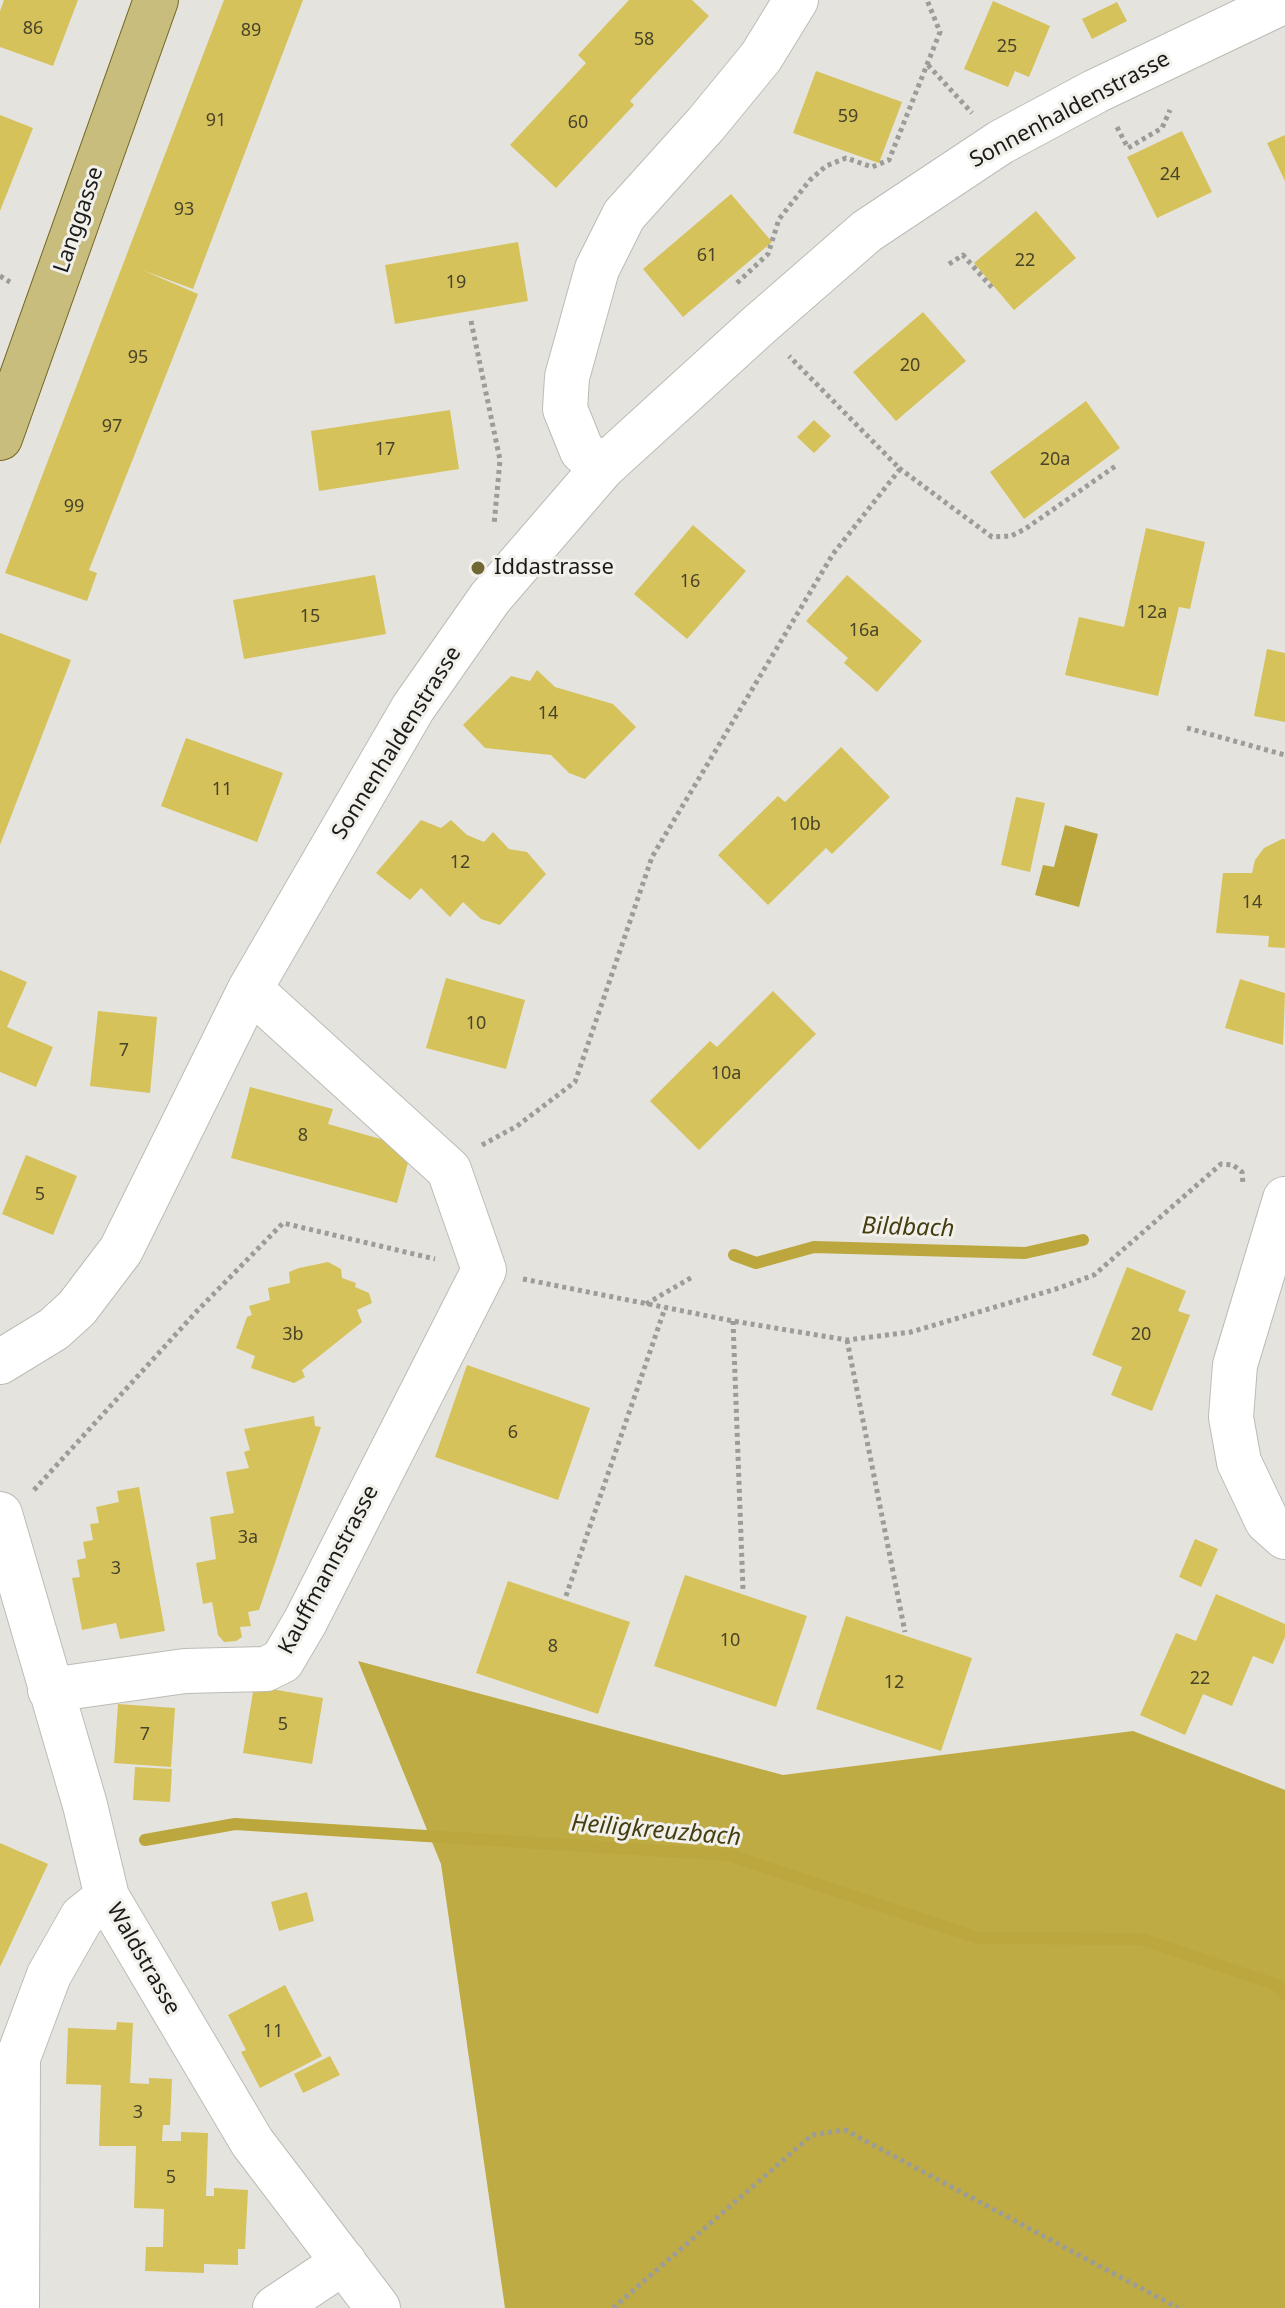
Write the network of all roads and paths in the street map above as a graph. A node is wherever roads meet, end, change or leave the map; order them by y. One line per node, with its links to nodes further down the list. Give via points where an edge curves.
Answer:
1 (156, 0): 13 (main road, Langgasse)
2 (796, 0): 15 (street, via 761,57 624,215 597,269 567,377 565,409 582,451)
3 (927, 0): 5 (path, via 940,32)
4 (1285, 1): 11 (street, Sonnenhaldenstrasse, via 1001,142)
5 (928, 65): 6 (path); 11 (path, via 889,160 872,167 846,158 826,166 779,219 768,254 737,283)
6 (974, 115)
7 (949, 264): 10 (path, via 963,255)
8 (0, 276): 9 (path)
9 (10, 282)
10 (994, 290)
11 (752, 310): 15 (street, Sonnenhaldenstrasse); 16 (path)
12 (471, 321): 17 (path, via 500,460)
13 (0, 438)
14 (1117, 465): 16 (path, via 1025,529 992,537)
15 (603, 467): 20 (street, Sonnenhaldenstrasse, via 490,598 413,708)
16 (899, 467): 21 (path, via 833,554 652,857 575,1082)
17 (492, 538)
18 (1187, 728): 19 (path)
19 (1285, 755)
20 (250, 989): 21 (street); 30 (street, Sonnenhaldenstrasse, via 121,1250 77,1308)
21 (449, 1170): 24 (street)
22 (1244, 1188): 29 (path, via 1242,1172 1221,1164 1094,1275 911,1332)
23 (1285, 1199): 32 (street, via 1235,1365 1231,1417 1239,1462 1267,1521)
24 (484, 1270): 26 (path); 31 (path, via 283,1223); 36 (street, Kauffmannstrasse, via 282,1661 266,1669 185,1671)
25 (694, 1276): 26 (path)
26 (645, 1304): 27 (path)
27 (665, 1308): 28 (path); 34 (path)
28 (733, 1321): 29 (path); 33 (path)
29 (847, 1340): 35 (path)
30 (0, 1362)
31 (2, 1519): 36 (street, Waldstrasse)
32 (1285, 1537)
33 (743, 1590)
34 (566, 1596)
35 (905, 1632)
36 (50, 1690): 37 (street, Waldstrasse)
37 (107, 1897): 38 (street, Waldstrasse, via 252,2142); 39 (street, via 82,1917 49,1975 18,2058)
38 (344, 2262): 40 (street); 41 (street, Waldstrasse)
39 (17, 2308)
40 (275, 2308)
41 (378, 2308)
42 (613, 2308): 43 (path, via 812,2135 845,2130)
43 (1178, 2308)

